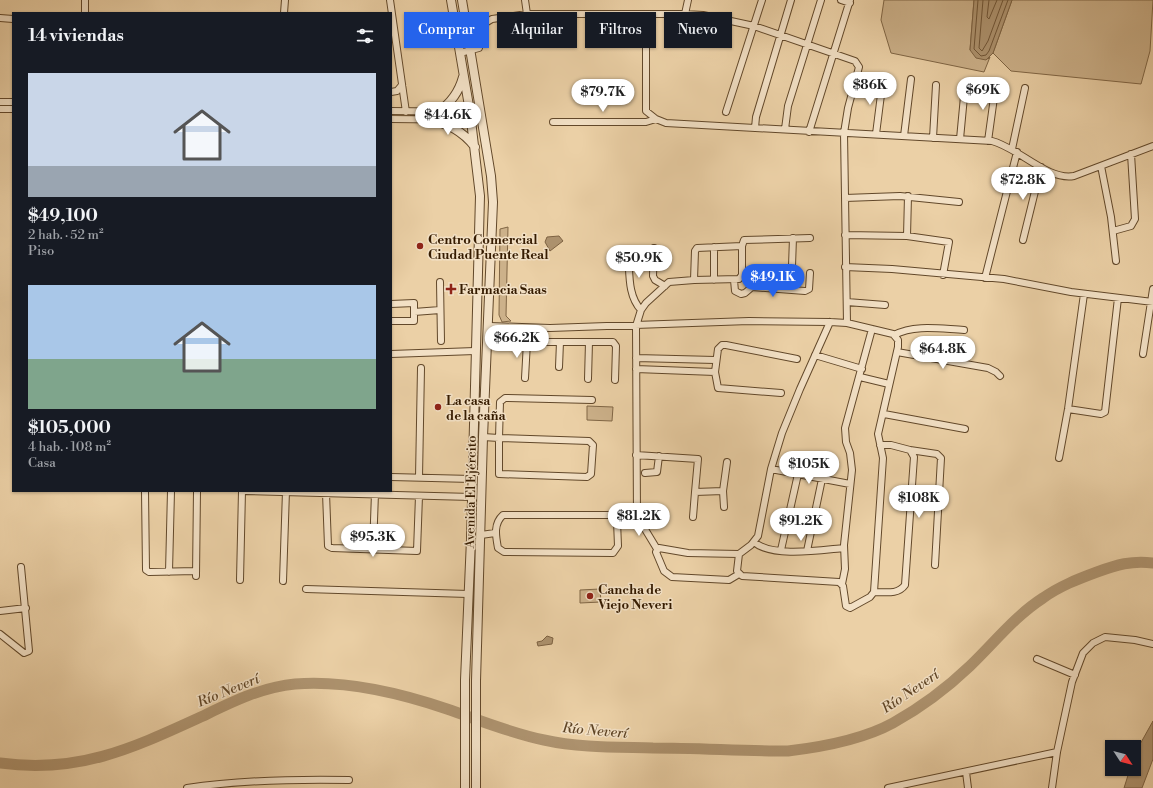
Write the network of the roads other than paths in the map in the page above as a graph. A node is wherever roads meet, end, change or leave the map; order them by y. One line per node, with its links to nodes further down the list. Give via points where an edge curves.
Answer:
1 (85, 0): 13 (street)
2 (285, 0): 14 (street)
3 (390, 0): 15 (street)
4 (451, 0): 29 (street, Avenida El Ejército)
5 (462, 0): 28 (street, Avenida El Ejército)
6 (525, 0): 16 (street)
7 (688, 0): 17 (street)
8 (762, 0): 23 (street)
9 (791, 0): 25 (street)
10 (821, 0): 26 (street)
11 (841, 0): 12 (street)
12 (850, 1): 30 (street)
13 (85, 12)
14 (284, 12)
15 (391, 12)
16 (527, 12)
17 (685, 12)
18 (0, 18): 19 (street)
19 (12, 19)
20 (497, 20): 28 (street, via 485,22 480,30 479,48)
21 (732, 20): 23 (street)
22 (392, 21): 24 (street)
23 (754, 26): 25 (street); 47 (street)
24 (393, 32): 35 (street)
25 (780, 36): 26 (street); 54 (street)
26 (807, 45): 30 (street); 55 (street, via 788,106)
27 (646, 48): 52 (street, via 646,111)
28 (470, 50): 29 (street); 49 (street, Avenida El Ejército)
29 (460, 53): 31 (street, Avenida El Ejército)
30 (833, 54): 56 (street); 57 (street, via 855,61 858,65)
31 (464, 74): 46 (street, via 455,96); 48 (street, Avenida El Ejército)
32 (883, 79): 59 (street)
33 (911, 79): 61 (street)
34 (996, 82): 64 (street)
35 (402, 85): 39 (street, via 397,91); 45 (street)
36 (936, 85): 62 (street)
37 (965, 86): 63 (street)
38 (1025, 88): 67 (street)
39 (392, 92)
40 (0, 102): 41 (street)
41 (12, 102)
42 (0, 109): 43 (street)
43 (12, 109)
44 (392, 111): 45 (street)
45 (406, 112): 46 (street)
46 (438, 112): 48 (street)
47 (726, 112)
48 (471, 116): 49 (street); 51 (street); 58 (street, Avenida El Ejército)
49 (481, 116): 60 (street, Avenida El Ejército)
50 (392, 119): 51 (street)
51 (425, 119): 66 (street, via 453,127)
52 (656, 119): 53 (street, via 646,122); 54 (street, via 672,124)
53 (553, 122)
54 (754, 128): 55 (street)
55 (785, 129): 56 (street)
56 (809, 132): 57 (street)
57 (844, 133): 59 (street); 72 (street)
58 (473, 134): 60 (street, via 478,130); 66 (street, Avenida El Ejército)
59 (876, 134): 61 (street)
60 (484, 135): 108 (street, Avenida El Ejército, via 493,202)
61 (904, 136): 62 (street)
62 (933, 138): 63 (street)
63 (960, 139): 64 (street)
64 (988, 141): 67 (street)
65 (1153, 146): 68 (street)
66 (475, 147): 118 (street, Avenida El Ejército, via 480,196)
67 (1015, 150): 70 (street); 89 (street)
68 (1131, 154): 69 (street); 74 (street, via 1135,219 1131,226)
69 (1101, 166): 70 (street, via 1066,177 1056,176); 74 (street)
70 (1041, 168): 79 (street)
71 (908, 196): 72 (street); 73 (street); 76 (street)
72 (845, 198): 75 (street)
73 (959, 202)
74 (1114, 232): 84 (street)
75 (845, 235): 76 (street); 86 (street)
76 (907, 236): 88 (street, via 949,242)
77 (793, 238): 78 (street); 81 (street, via 747,239); 85 (street)
78 (810, 238)
79 (1023, 240)
80 (714, 246): 81 (street); 90 (street, via 699,247 695,251); 91 (street)
81 (742, 246): 92 (street, via 742,275)
82 (654, 248): 94 (street, via 653,276)
83 (628, 252): 103 (street, via 631,294)
84 (1116, 261)
85 (792, 266)
86 (846, 267): 88 (street); 98 (street)
87 (810, 273): 92 (street, via 809,289 805,291 752,287 741,294 735,290)
88 (943, 274): 89 (street)
89 (985, 278): 96 (street, via 1004,279)
90 (694, 280): 91 (street); 94 (street, via 675,281)
91 (714, 280): 92 (street)
92 (734, 280)
93 (440, 282): 102 (street)
94 (665, 286): 103 (street)
95 (1153, 289): 99 (street)
96 (1084, 294): 97 (street); 139 (street)
97 (1118, 298): 99 (street); 139 (street, via 1105,412 1101,414)
98 (847, 302): 101 (street); 107 (street)
99 (1152, 302): 121 (street)
100 (392, 304): 104 (street, via 414,303)
101 (885, 305)
102 (440, 310): 104 (street); 114 (street)
103 (641, 310): 109 (street)
104 (414, 312): 105 (street, via 414,321)
105 (392, 322)
106 (830, 322): 107 (street); 109 (street, via 749,321); 122 (street)
107 (847, 323): 111 (street)
108 (489, 326): 110 (street); 142 (street, Avenida El Ejército)
109 (636, 326): 110 (street); 123 (street)
110 (517, 328): 115 (street, via 517,341)
111 (872, 329): 113 (street); 129 (street)
112 (964, 330): 113 (street, via 921,328 905,330)
113 (894, 335): 119 (street, via 898,340)
114 (441, 341)
115 (527, 342): 116 (street); 133 (street)
116 (560, 342): 117 (street); 126 (street)
117 (589, 342): 134 (street); 135 (street, via 615,343)
118 (475, 350): 120 (street); 155 (street, Avenida El Ejército)
119 (897, 352): 131 (street, via 988,368); 136 (street)
120 (392, 354)
121 (1144, 354)
122 (815, 355): 129 (street); 150 (street, via 782,433)
123 (636, 358): 125 (street); 128 (street)
124 (797, 359): 125 (street, via 722,345)
125 (715, 360): 130 (street)
126 (559, 367)
127 (422, 368): 154 (street)
128 (636, 369): 130 (street); 146 (street)
129 (862, 369): 132 (street)
130 (715, 372): 137 (street, via 718,388)
131 (1000, 376)
132 (860, 377): 136 (street); 157 (street, via 845,428 852,464)
133 (525, 378)
134 (588, 379)
135 (615, 380)
136 (889, 384): 140 (street)
137 (781, 393)
138 (592, 400): 143 (street, via 502,399)
139 (1068, 409): 148 (street)
140 (884, 414): 141 (street); 144 (street, via 878,434)
141 (965, 429)
142 (483, 437): 143 (street); 172 (street, Avenida El Ejército)
143 (499, 438): 143 (street, via 589,441 593,445 591,474 587,477 499,474)
144 (880, 445): 145 (street); 188 (street, via 882,463)
145 (910, 450): 180 (street, via 937,454 941,458); 188 (street, via 914,457 905,585 897,592)
146 (636, 455): 147 (street); 176 (street, via 636,516)
147 (659, 456): 151 (street, via 657,472); 164 (street, via 698,459)
148 (1059, 458)
149 (727, 462): 158 (street)
150 (772, 469): 152 (street); 173 (street)
151 (645, 473)
152 (798, 474): 156 (street); 177 (street)
153 (392, 477): 154 (street)
154 (419, 477): 155 (street)
155 (472, 478): 168 (street, Avenida El Ejército)
156 (822, 479): 157 (street); 178 (street)
157 (850, 484): 174 (street)
158 (723, 491): 164 (street); 169 (street)
159 (144, 492): 182 (street, via 144,568 149,572)
160 (171, 492): 182 (street)
161 (197, 492): 182 (street, via 196,573)
162 (242, 492): 184 (street)
163 (286, 492): 165 (street); 185 (street)
164 (695, 492): 170 (street)
165 (326, 493): 166 (street); 175 (street, via 328,546)
166 (375, 493): 167 (street); 175 (street)
167 (419, 496): 168 (street); 175 (street, via 417,551)
168 (472, 497): 189 (street, Avenida El Ejército)
169 (724, 507)
170 (693, 517)
171 (495, 533): 171 (street, via 503,515 612,515 617,521 618,546 613,553 504,552 498,548); 172 (street)
172 (481, 535): 202 (street, Avenida El Ejército, via 476,681)
173 (754, 542): 177 (street, via 763,548); 179 (street)
174 (844, 548): 178 (street); 186 (street, via 845,569)
175 (373, 549)
176 (657, 549): 179 (street, via 688,553); 183 (street, via 658,558 669,576 729,580)
177 (781, 550): 178 (street)
178 (807, 552)
179 (739, 554): 183 (street)
180 (935, 564)
181 (21, 567): 190 (street)
182 (169, 572)
183 (739, 574): 186 (street)
184 (240, 580)
185 (282, 580)
186 (842, 584): 188 (street, via 846,606 849,608 870,597)
187 (306, 589): 189 (street)
188 (874, 592)
189 (468, 594): 201 (street, Avenida El Ejército)
190 (26, 608): 191 (street); 192 (street, via 30,651 24,653)
191 (0, 611)
192 (0, 634)
193 (1153, 644): 195 (street, via 1105,637 1093,643 1083,653)
194 (1037, 659): 195 (street)
195 (1075, 675): 196 (street)
196 (1057, 752): 197 (street); 205 (street)
197 (966, 772): 203 (street); 204 (street)
198 (349, 780): 199 (street, via 270,779)
199 (250, 785): 200 (street, via 223,783)
200 (187, 788)
201 (465, 788)
202 (476, 788)
203 (888, 788)
204 (968, 788)
205 (1052, 788)

